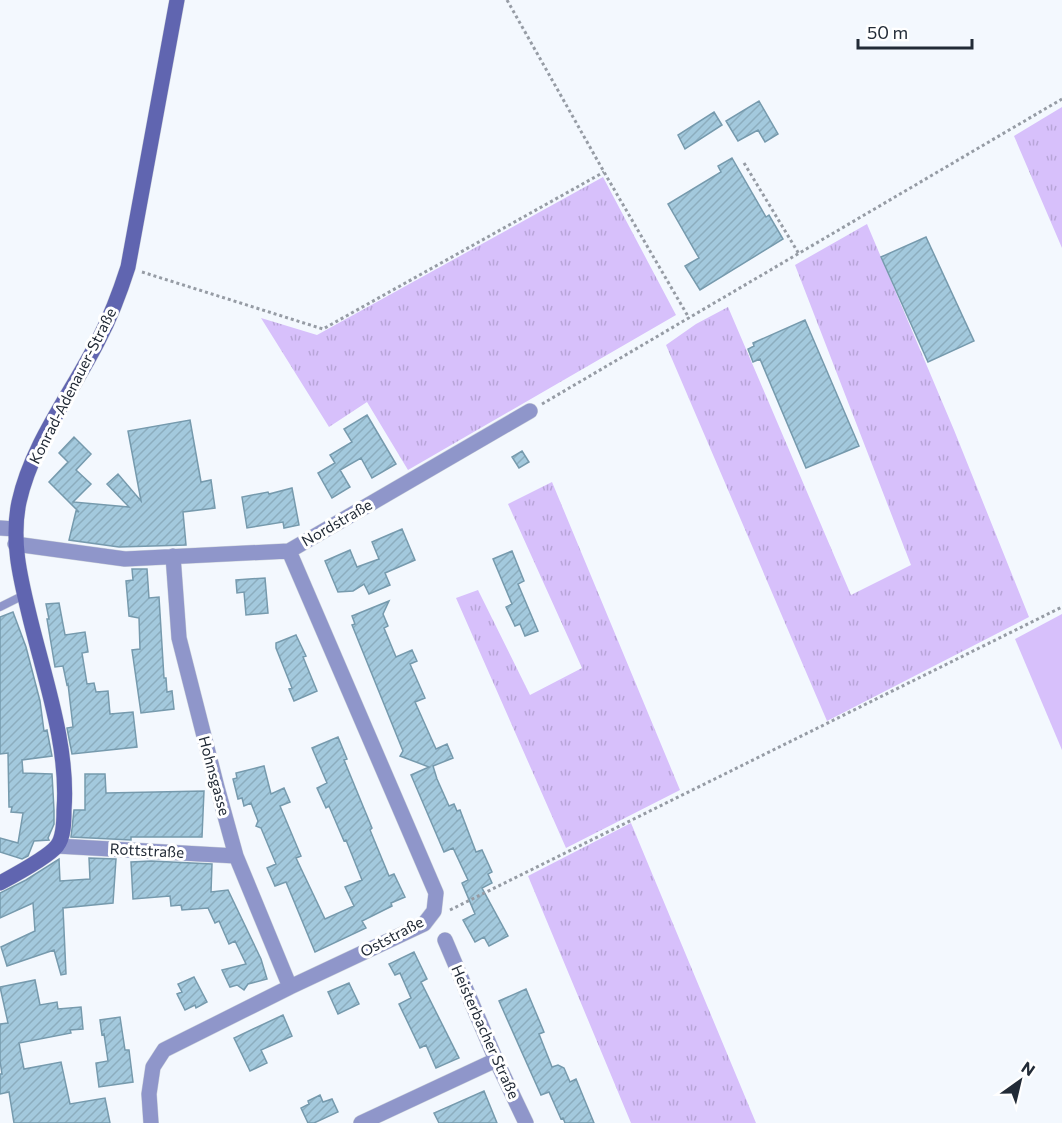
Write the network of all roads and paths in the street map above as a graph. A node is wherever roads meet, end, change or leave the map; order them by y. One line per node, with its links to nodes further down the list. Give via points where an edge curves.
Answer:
1 (177, 0): 7 (main road, Konrad-Adenauer-Straße)
2 (507, 0): 5 (path)
3 (1062, 99): 6 (path)
4 (744, 163): 6 (path)
5 (604, 172): 7 (path, via 324,329); 8 (path)
6 (799, 254): 8 (path)
7 (128, 267): 10 (main road, Konrad-Adenauer-Straße, via 100,339 28,472)
8 (690, 318): 9 (path)
9 (530, 411): 11 (street, Nordstraße)
10 (10, 534): 12 (street, Nordstraße, via 124,559); 13 (main road, Konrad-Adenauer-Straße)
11 (289, 551): 12 (street, Nordstraße); 19 (street, Oststraße, via 436,893)
12 (173, 556): 17 (street, Hohnsgasse, via 179,638)
13 (24, 595): 14 (lane); 16 (main road, Konrad-Adenauer-Straße, via 63,753 65,798)
14 (0, 607)
15 (1062, 607): 19 (path, via 448,910)
16 (57, 846): 17 (street, Rottstraße); 18 (main road)
17 (236, 856): 21 (street, Hohnsgasse)
18 (0, 883)
19 (434, 911): 21 (street, Oststraße, via 424,924)
20 (446, 940): 22 (street, Heisterbacher Straße)
21 (290, 987): 23 (street, Oststraße, via 164,1050 153,1067 149,1094)
22 (496, 1060): 24 (street); 25 (street, Heisterbacher Straße)
23 (152, 1123)
24 (361, 1123)
25 (526, 1123)

